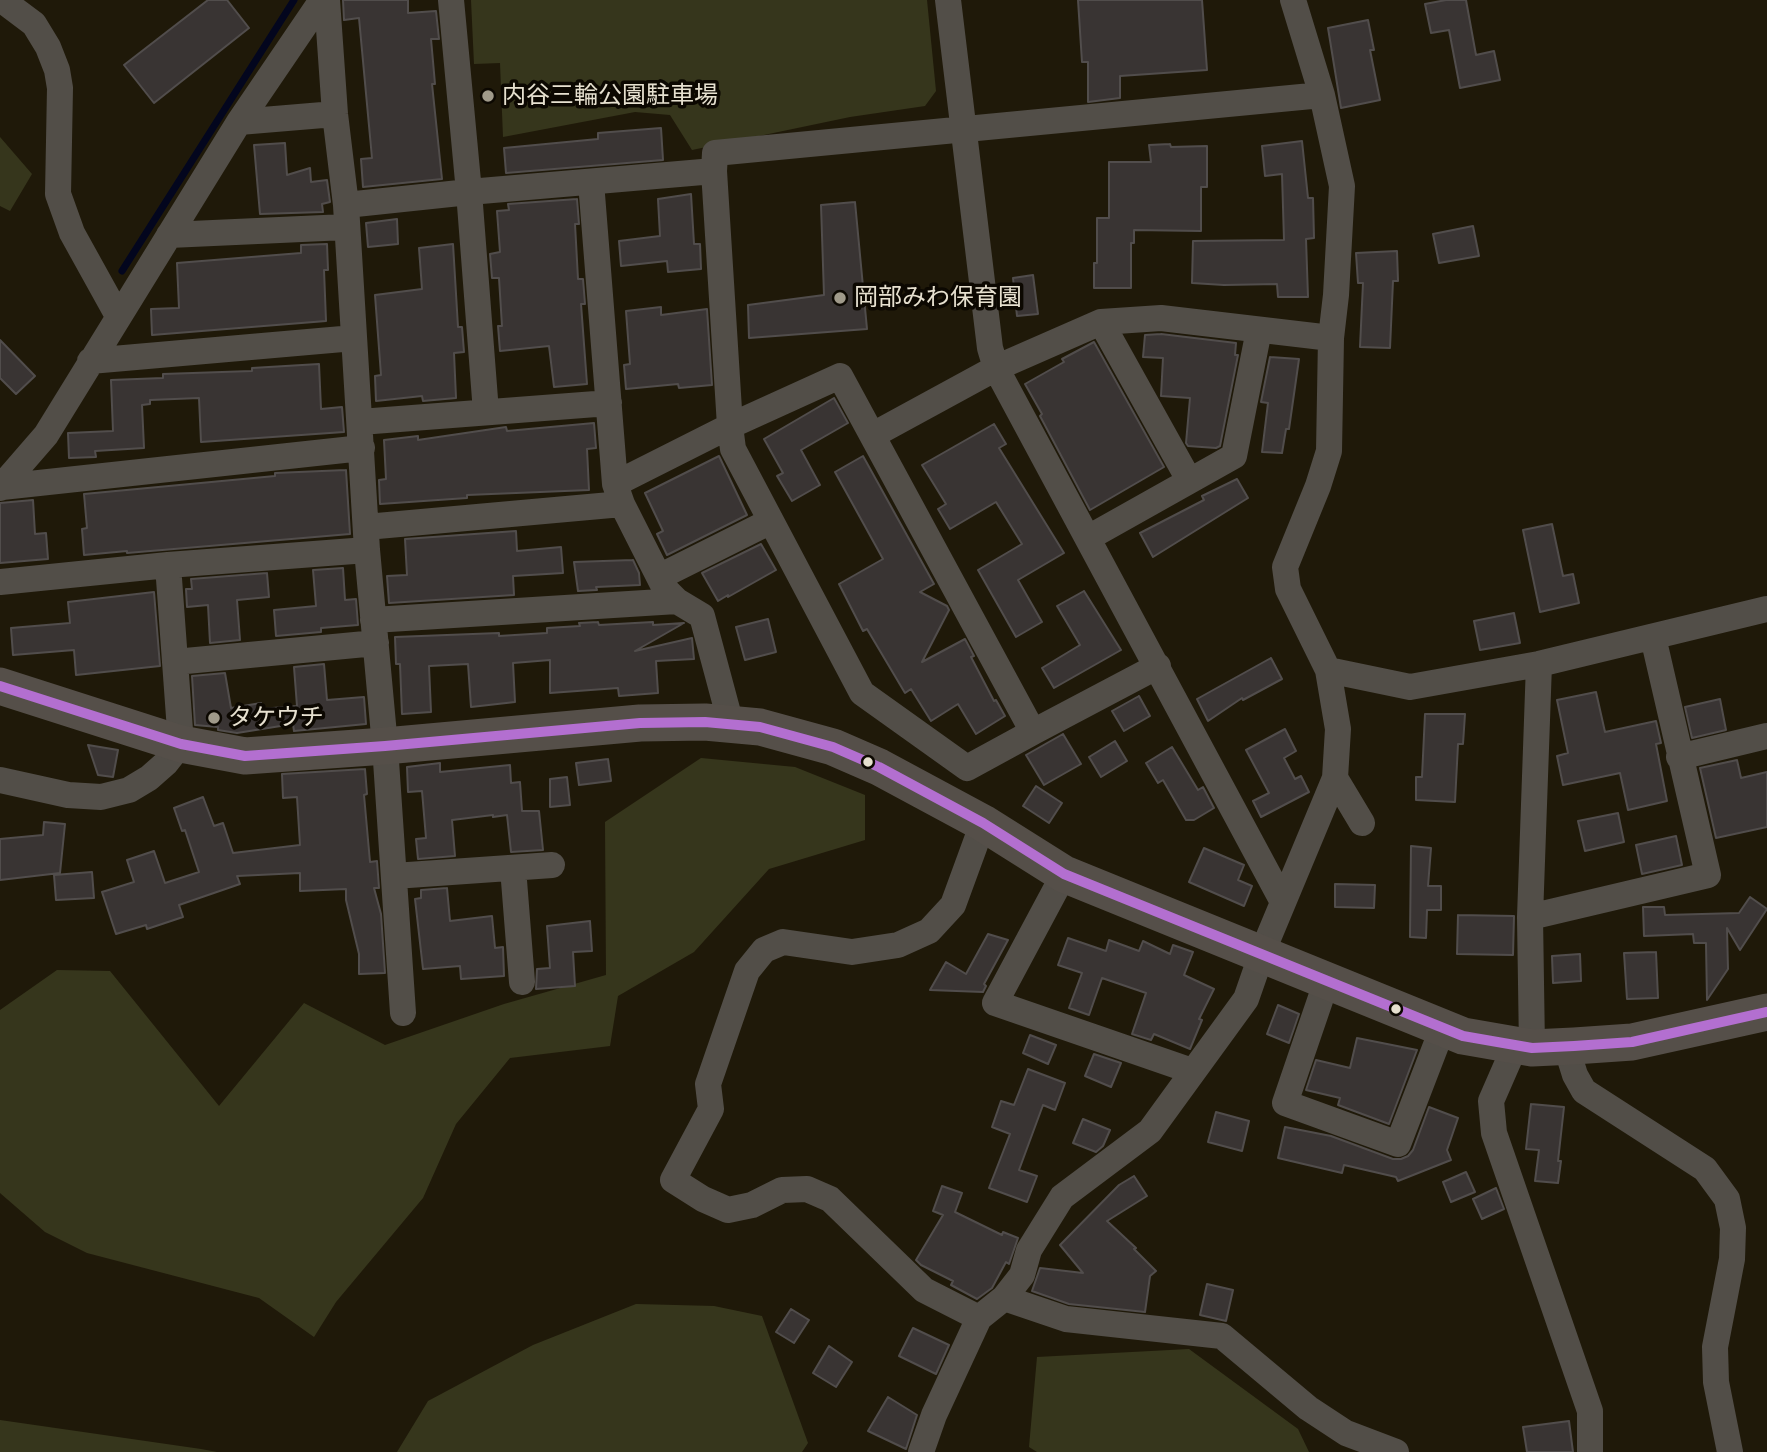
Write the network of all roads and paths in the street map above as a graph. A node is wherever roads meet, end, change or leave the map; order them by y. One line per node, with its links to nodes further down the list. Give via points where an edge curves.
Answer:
1 (325, 0): 7 (street); 8 (street)
2 (452, 0): 12 (street)
3 (948, 0): 9 (street)
4 (1293, 0): 6 (street)
5 (7, 1): 15 (street, via 34,24 57,69 58,194 72,233)
6 (1322, 95): 9 (street); 19 (street, via 1342,186)
7 (335, 114): 8 (street); 13 (street)
8 (239, 122): 14 (street)
9 (962, 130): 10 (street, via 715,153); 21 (street)
10 (714, 171): 11 (street); 25 (street)
11 (591, 182): 12 (street); 22 (street)
12 (469, 192): 13 (street); 23 (street)
13 (346, 216): 14 (street); 18 (street)
14 (169, 236): 15 (street)
15 (118, 316): 20 (street)
16 (1101, 322): 17 (street, via 1161,318); 21 (street); 28 (street)
17 (1259, 330): 19 (street); 28 (street, via 1234,456)
18 (354, 338): 20 (street); 24 (street)
19 (1331, 338): 44 (street, via 1329,450 1285,567 1288,589)
20 (90, 361): 29 (street, via 46,435)
21 (996, 368): 26 (street); 33 (street)
22 (609, 403): 23 (street); 30 (street)
23 (486, 412): 24 (street)
24 (360, 422): 27 (street)
25 (730, 426): 26 (street, via 840,376); 30 (street); 31 (street, via 733,449)
26 (873, 435): 47 (street)
27 (362, 448): 29 (street); 32 (street)
28 (1189, 480): 33 (street)
29 (1, 487)
30 (619, 494): 32 (street); 35 (street)
31 (771, 521): 35 (street); 47 (street, via 862,693 967,768)
32 (366, 538): 34 (street); 39 (street)
33 (1088, 538): 43 (street)
34 (168, 565): 36 (street); 41 (street)
35 (659, 578): 37 (street)
36 (0, 582)
37 (677, 601): 39 (street); 46 (street, via 702,616)
38 (1767, 609): 40 (street)
39 (374, 631): 41 (street); 50 (street)
40 (1653, 638): 42 (street); 51 (street)
41 (175, 662): 49 (street)
42 (1539, 664): 44 (street, via 1410,687); 61 (street)
43 (1158, 666): 47 (street); 60 (street)
44 (1328, 670): 52 (street, via 1338,729)
45 (0, 686): 49 (main road)
46 (731, 724): 50 (main road, via 640,723); 54 (main road, via 833,747)
47 (1033, 733)
48 (1767, 736): 51 (street)
49 (181, 744): 50 (main road, via 245,755); 53 (street, via 149,778 129,790 101,797 68,795)
50 (386, 746): 59 (street)
51 (1679, 757): 61 (street, via 1708,875)
52 (1335, 778): 55 (street); 60 (street)
53 (0, 780)
54 (984, 822): 58 (main road); 71 (street, via 953,905 929,931 898,945 852,952 782,942 764,950 747,971 708,1084 711,1109 673,1180 728,1210 752,1205 782,1190 807,1189 830,1199 924,1290)
55 (1362, 823)
56 (552, 865): 57 (street)
57 (513, 868): 59 (street); 64 (street)
58 (1064, 874): 62 (main road); 69 (street, via 995,1003)
59 (394, 876): 66 (street)
60 (1283, 902): 62 (street)
61 (1530, 917): 68 (street)
62 (1262, 953): 63 (main road); 69 (street, via 1246,999)
63 (1327, 979): 67 (main road); 67 (street, via 1285,1103 1398,1144)
64 (522, 982)
65 (1767, 1012): 68 (main road, via 1632,1042)
66 (403, 1013)
67 (1443, 1027): 68 (main road, via 1463,1036)
68 (1537, 1047): 74 (street, via 1491,1101 1494,1133 1590,1410); 75 (street, via 1575,1075 1584,1091 1705,1169 1727,1199 1733,1228 1732,1259 1715,1347 1716,1382)
69 (1192, 1071): 70 (street, via 1150,1131 1062,1196 1029,1250 1022,1275)
70 (1004, 1298): 71 (street); 73 (street, via 1066,1319 1222,1336 1308,1408 1346,1433)
71 (979, 1318): 72 (street)
72 (921, 1452)
73 (1395, 1452)
74 (1590, 1452)
75 (1730, 1452)

